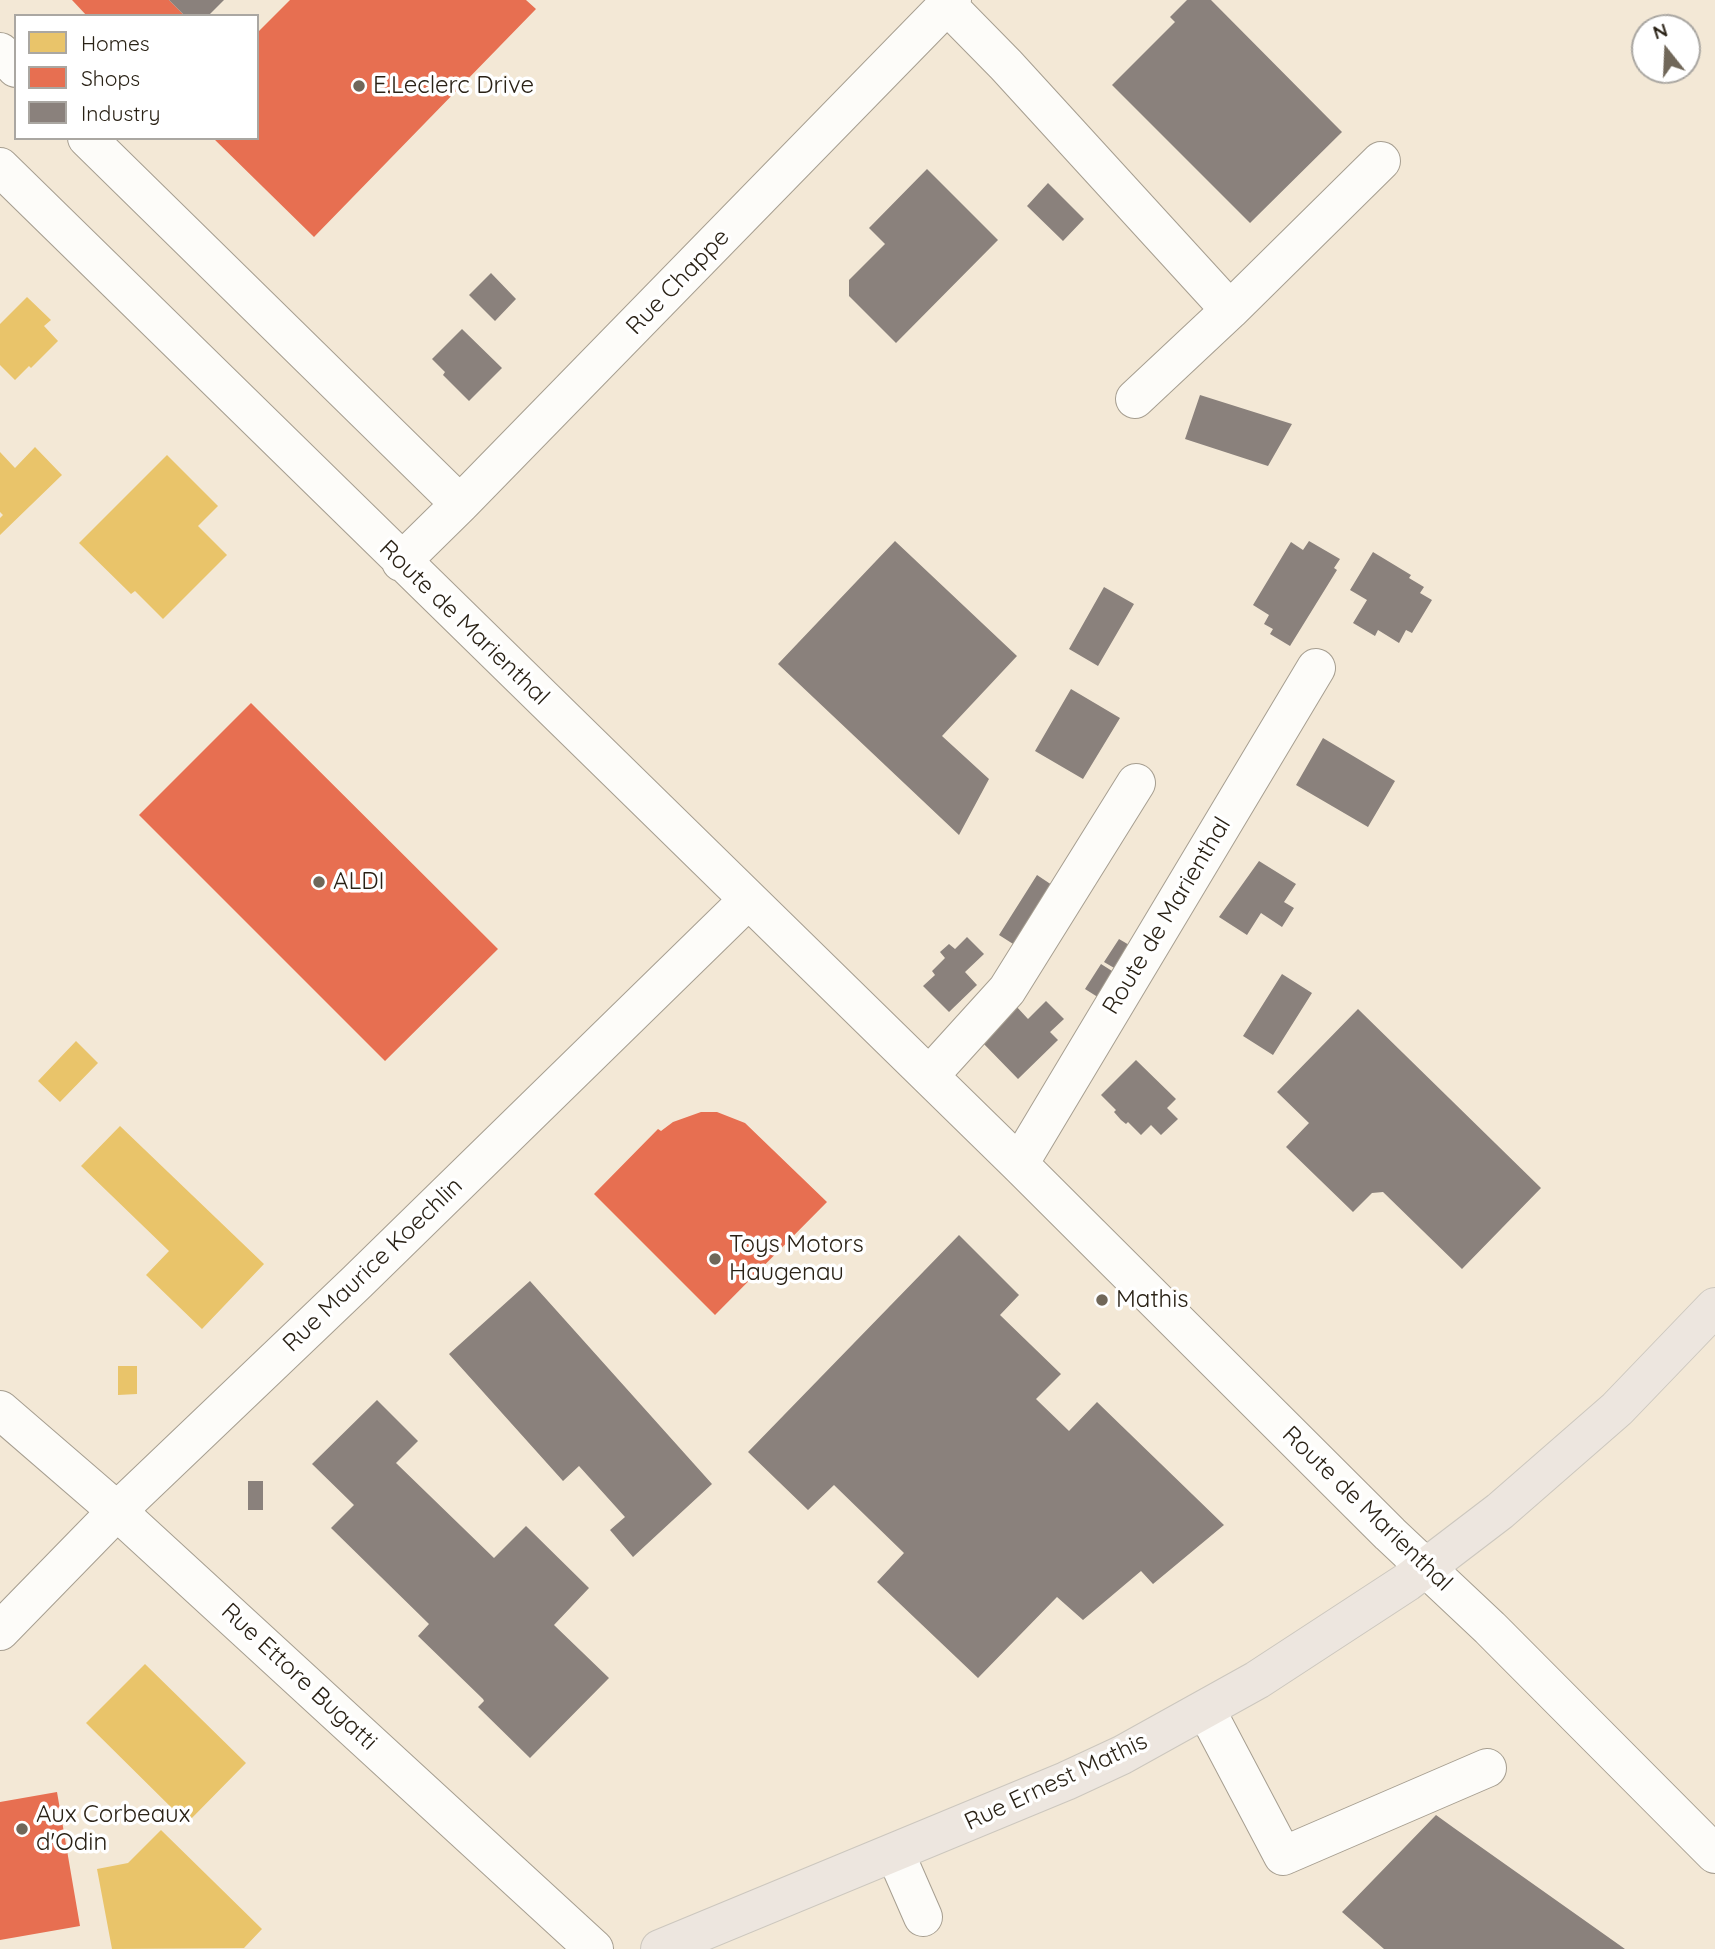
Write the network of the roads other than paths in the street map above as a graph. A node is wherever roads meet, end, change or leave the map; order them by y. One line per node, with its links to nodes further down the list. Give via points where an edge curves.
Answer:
1 (950, 3): 7 (street); 9 (street, Rue Chappe)
2 (0, 52): 3 (street)
3 (14, 66)
4 (90, 140): 9 (street)
5 (1381, 161): 7 (street)
6 (0, 167): 10 (street, Route de Marienthal)
7 (1230, 310): 8 (street)
8 (1135, 399)
9 (460, 504): 10 (street, Rue Chappe)
10 (401, 562): 13 (street, Route de Marienthal)
11 (1316, 668): 15 (street, Route de Marienthal)
12 (1136, 783): 14 (street, via 1007,990)
13 (748, 900): 14 (street, Route de Marienthal); 18 (street, Rue Maurice Koechlin)
14 (929, 1076): 15 (street, Route de Marienthal)
15 (1019, 1164): 19 (street, Route de Marienthal)
16 (1715, 1307): 19 (main road, Rue Ernest Mathis, via 1578,1445)
17 (0, 1410): 18 (street, Rue Ettore Bugatti)
18 (117, 1511): 20 (street, Rue Maurice Koechlin); 26 (street, Rue Ettore Bugatti)
19 (1428, 1568): 21 (main road, Rue Ernest Mathis); 24 (street, Route de Marienthal)
20 (0, 1631)
21 (1206, 1710): 22 (street, via 1283,1856); 23 (main road, Rue Ernest Mathis, via 1066,1781)
22 (1487, 1768)
23 (895, 1853): 25 (street); 27 (main road, Rue Ernest Mathis)
24 (1715, 1854)
25 (923, 1917)
26 (594, 1949)
27 (660, 1949)

